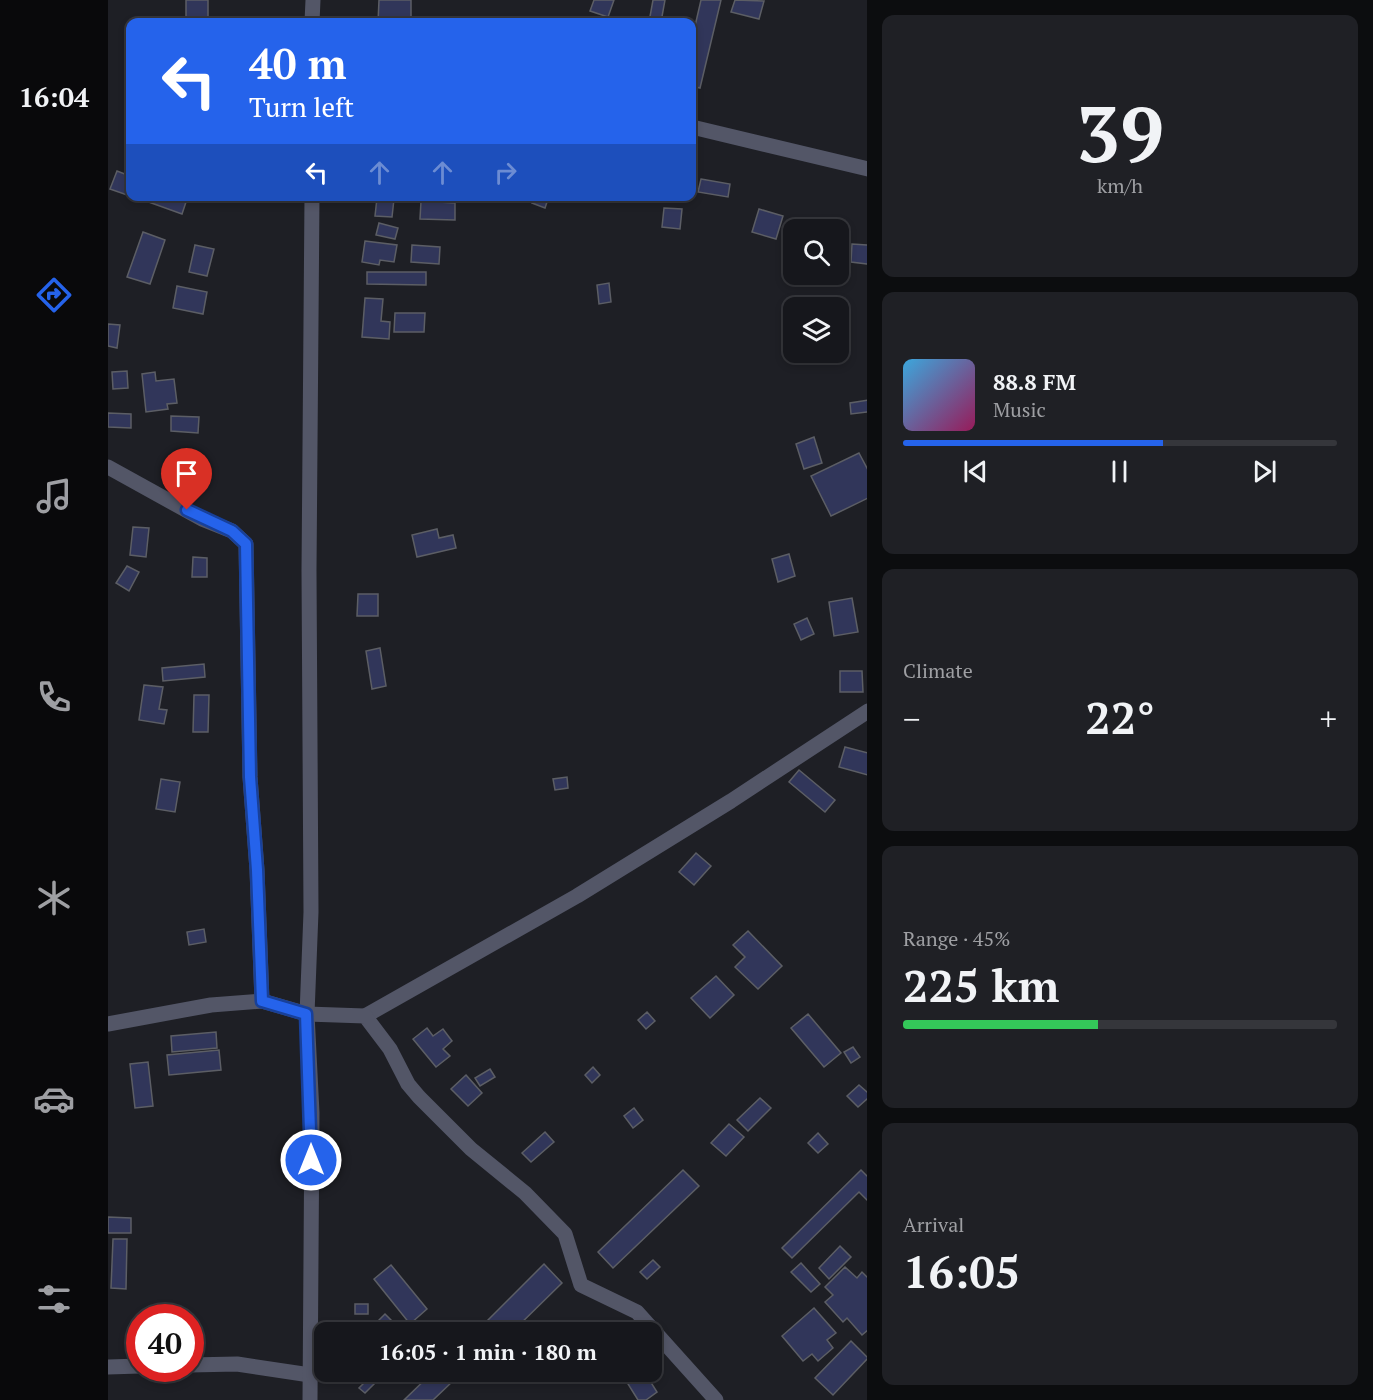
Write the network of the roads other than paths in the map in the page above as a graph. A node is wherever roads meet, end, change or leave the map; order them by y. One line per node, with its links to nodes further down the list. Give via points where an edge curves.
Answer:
1 (313, 0): 2 (street)
2 (312, 18)
3 (696, 128): 4 (street)
4 (867, 169)
5 (312, 201): 9 (street, via 311,912)
6 (108, 467): 8 (street, via 202,519 232,531 246,544 250,777)
7 (867, 711): 10 (street, via 595,885)
8 (262, 1001): 9 (street); 11 (street, via 211,1005)
9 (306, 1014): 10 (street); 15 (street, via 312,1113)
10 (365, 1016): 17 (street, via 419,1097 565,1234 580,1285 637,1312)
11 (108, 1023)
12 (204, 1365): 15 (street, via 237,1364)
13 (126, 1366): 14 (street)
14 (108, 1367)
15 (310, 1375): 16 (street)
16 (310, 1400)
17 (716, 1400)

